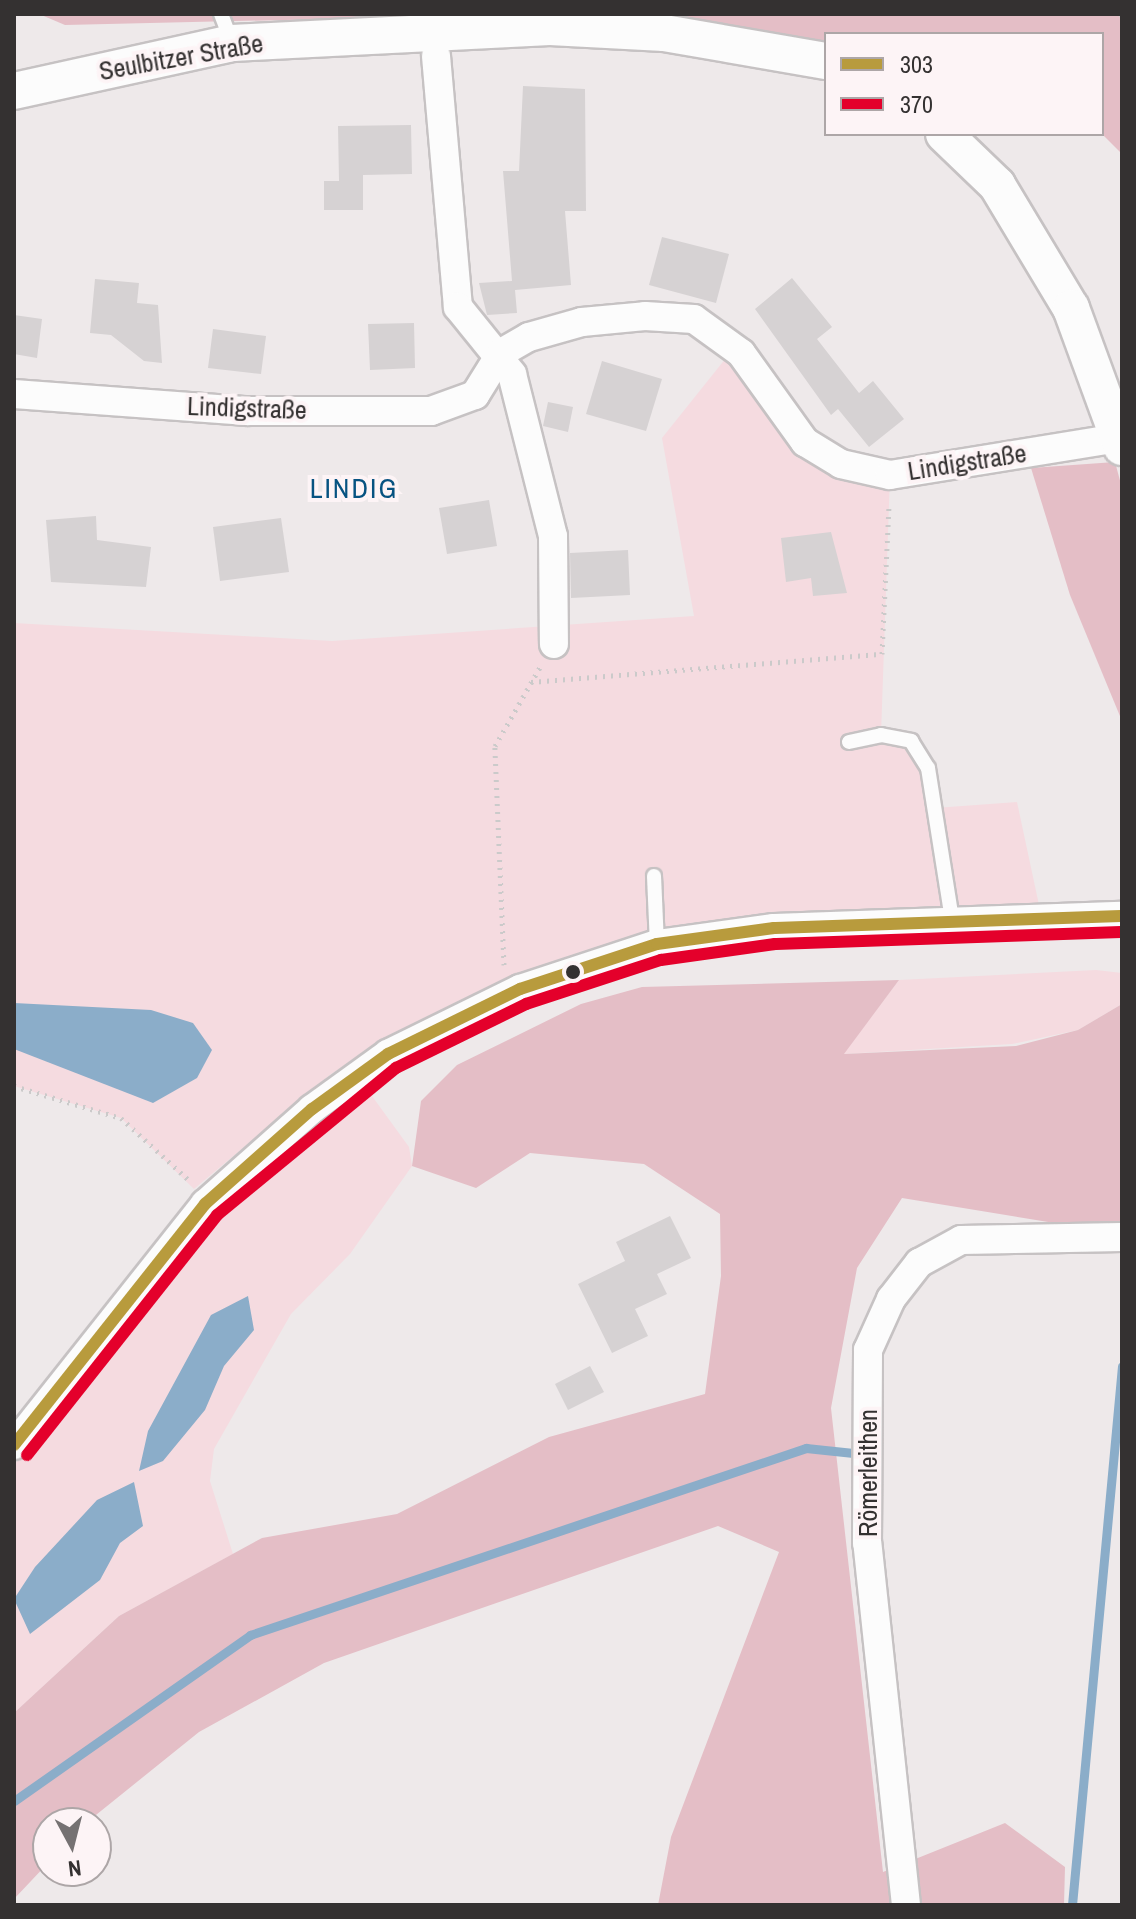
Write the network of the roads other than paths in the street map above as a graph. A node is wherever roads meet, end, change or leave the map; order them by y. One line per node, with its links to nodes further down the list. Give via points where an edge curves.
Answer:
1 (227, 28): 3 (street, Seulbitzer Straße, via 550,27 664,33); 4 (street, Seulbitzer Straße)
2 (436, 56): 6 (street, via 458,307)
3 (824, 61)
4 (14, 91)
5 (946, 136): 8 (street, via 997,185 1071,308)
6 (501, 353): 7 (street, Lindigstraße, via 475,395 431,411 247,411); 8 (street, Lindigstraße, via 582,322 694,319 741,353 805,442 841,464 890,475); 9 (street, via 553,536)
7 (14, 394)
8 (1121, 443)
9 (554, 644)
10 (849, 742): 13 (lane, via 881,735 911,741 928,768)
11 (654, 876): 14 (lane)
12 (1122, 916): 13 (street)
13 (952, 920): 14 (street, via 774,928)
14 (657, 944): 16 (street, via 520,989 388,1054 312,1109 205,1204)
15 (1122, 1237): 17 (street, Römerleithen, via 961,1240 919,1263 891,1299 868,1350 867,1543)
16 (14, 1445)
17 (906, 1905)

